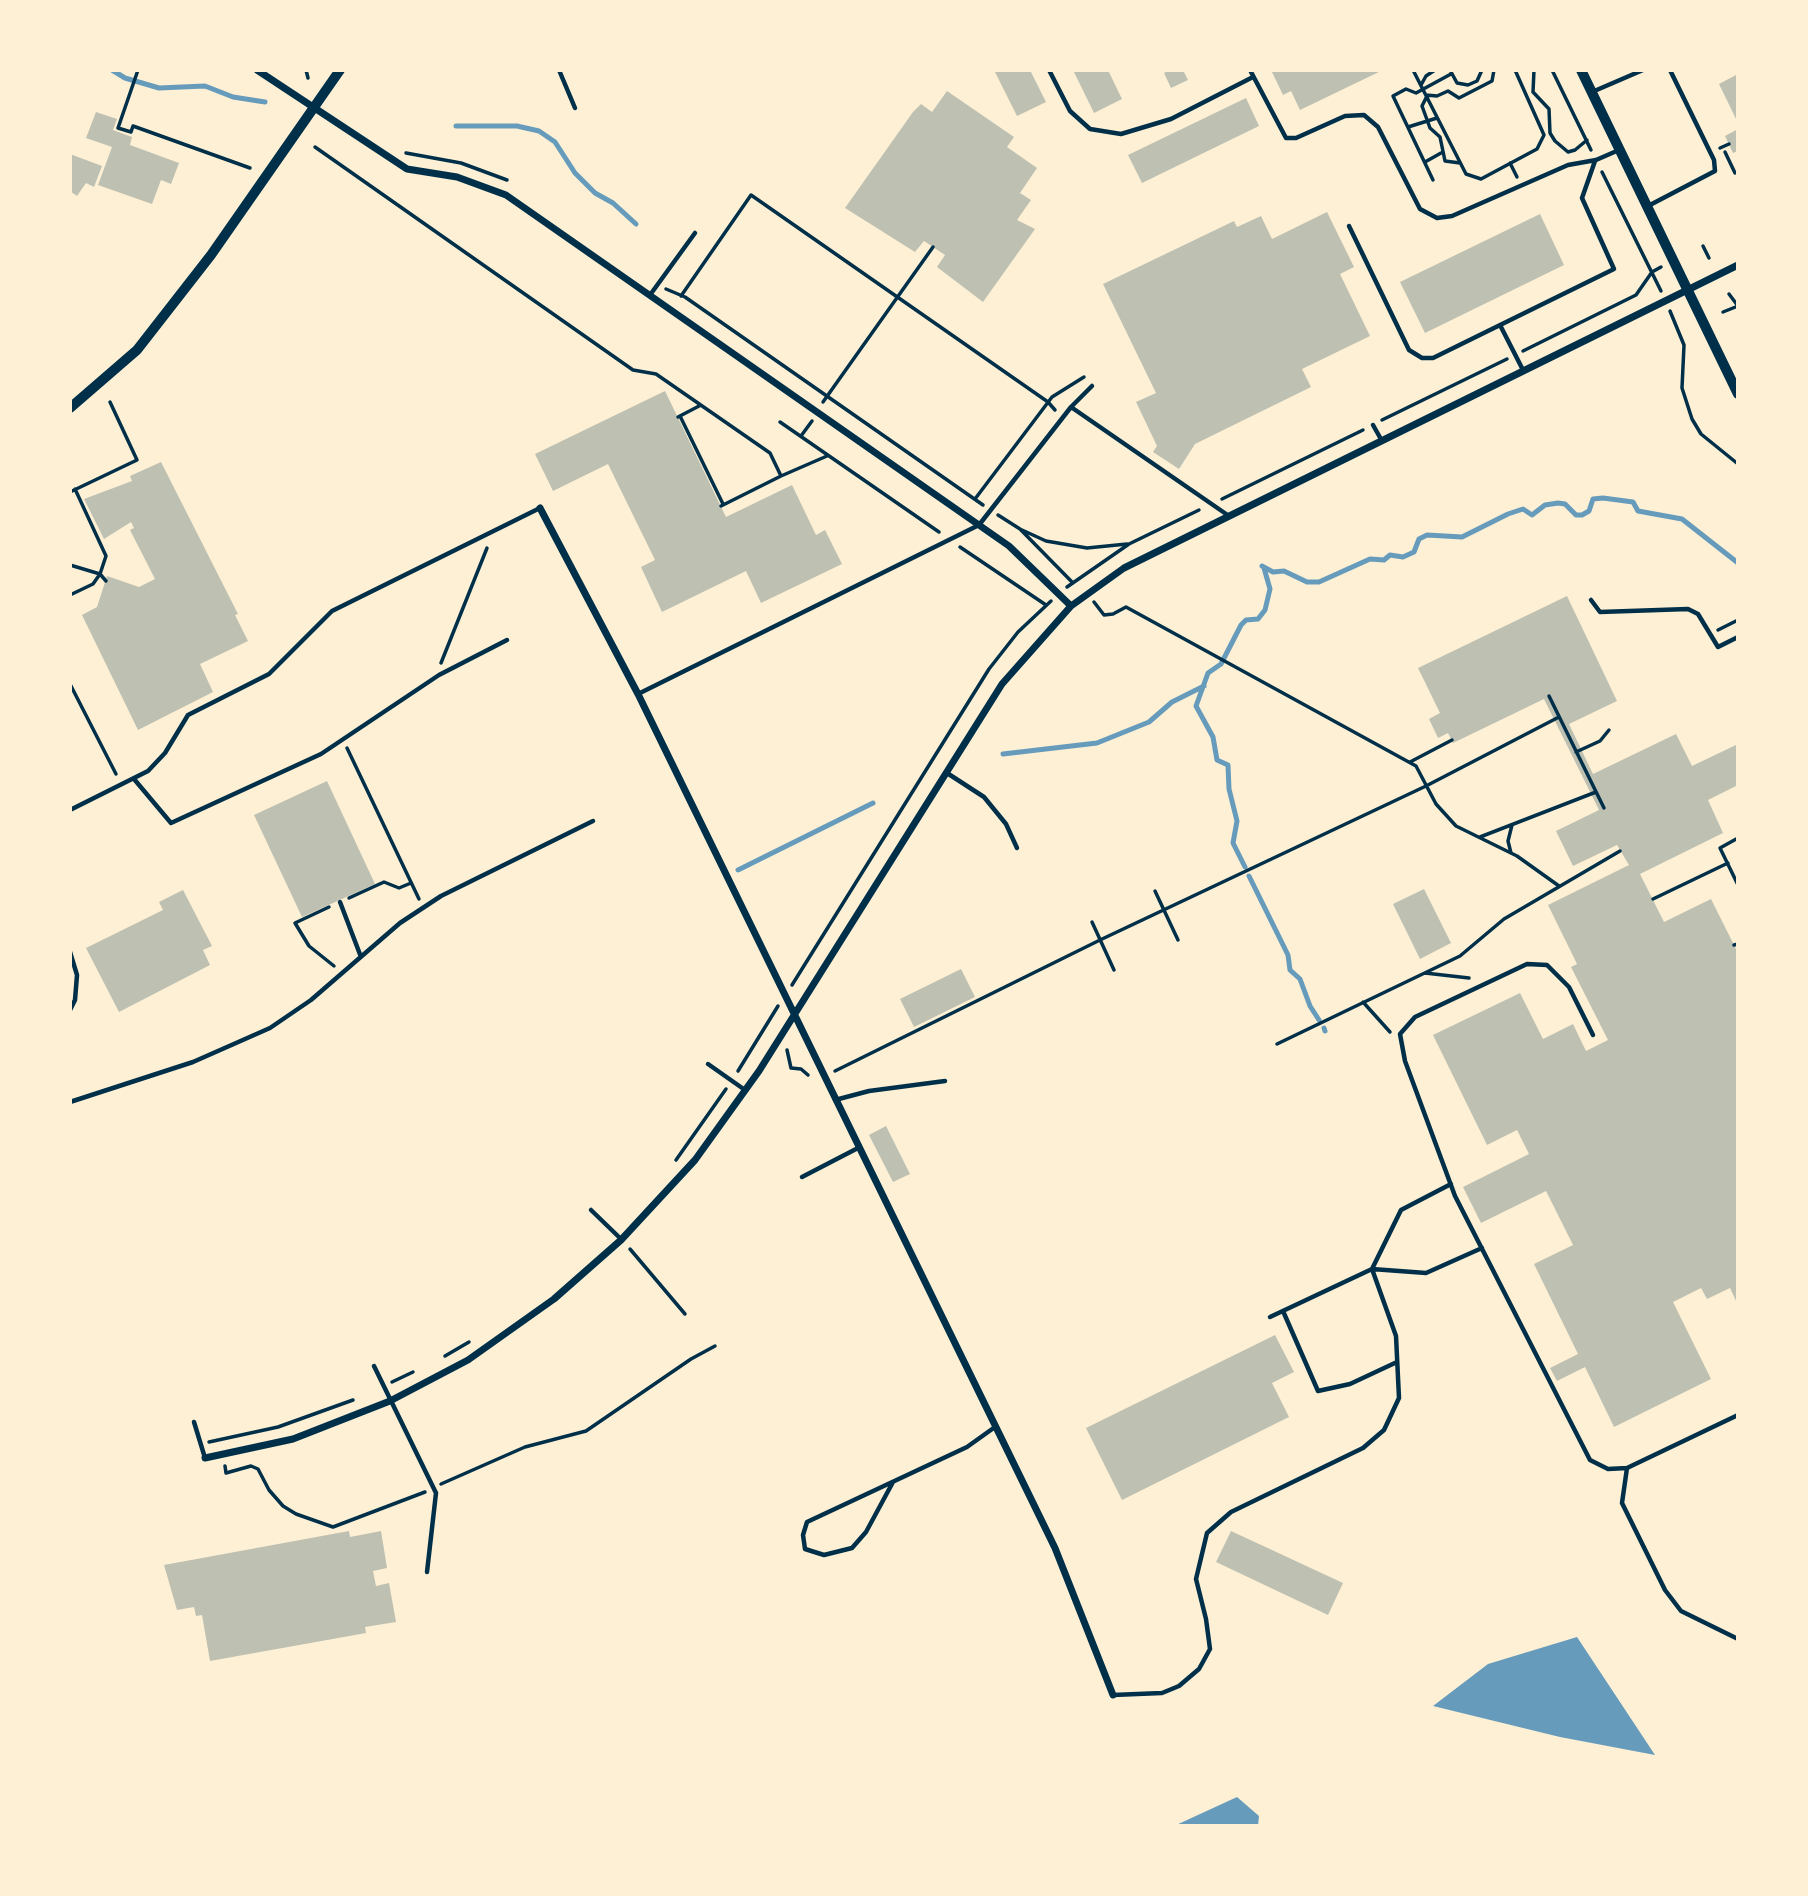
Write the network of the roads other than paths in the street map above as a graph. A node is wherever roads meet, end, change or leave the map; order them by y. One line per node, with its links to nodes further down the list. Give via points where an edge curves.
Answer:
1 (257, 70): 12 (street)
2 (340, 70): 12 (street)
3 (559, 70): 11 (lane)
4 (1049, 70): 9 (lane, via 1070,111 1090,129 1121,134 1171,119)
5 (1250, 70): 9 (lane)
6 (1581, 70): 10 (street)
7 (1643, 70): 10 (lane)
8 (1670, 70): 15 (lane, via 1714,160 1715,171)
9 (1253, 78): 14 (lane, via 1286,138 1345,116 1364,115 1378,127 1420,209 1437,218 1452,216 1568,165)
10 (1592, 92): 13 (street)
11 (575, 108)
12 (313, 110): 20 (street, via 407,169 457,177 506,195); 26 (street, via 137,350)
13 (1620, 150): 14 (lane); 15 (street)
14 (1596, 160): 21 (lane, via 1582,198 1614,269)
15 (1647, 207): 19 (street)
16 (1349, 226): 21 (lane, via 1409,350 1433,358)
17 (695, 233): 20 (lane)
18 (1738, 265): 19 (street)
19 (1688, 290): 22 (street); 24 (street)
20 (649, 296): 31 (street)
21 (1500, 324): 22 (lane)
22 (1524, 371): 28 (street)
23 (1091, 386): 25 (lane)
24 (1738, 394)
25 (1071, 407): 30 (lane); 31 (lane)
26 (70, 408)
27 (1373, 425): 28 (lane)
28 (1381, 441): 30 (street)
29 (540, 508): 36 (street); 38 (lane, via 332,611 270,674 188,715 165,753)
30 (1230, 516): 33 (street, via 1124,568)
31 (979, 524): 33 (street, via 1009,546); 36 (lane)
32 (1591, 600): 34 (lane, via 1600,612 1688,609 1698,614 1718,647)
33 (1071, 606): 37 (street, via 1002,684)
34 (1738, 637)
35 (507, 640): 38 (lane, via 439,675 321,754 171,823)
36 (638, 694): 46 (street)
37 (947, 773): 41 (lane, via 984,797 1006,824); 46 (street)
38 (134, 779): 39 (lane)
39 (70, 810)
40 (593, 821): 44 (lane, via 441,896 400,923)
41 (1017, 848)
42 (340, 902): 44 (lane)
43 (70, 952): 45 (lane, via 77,975)
44 (362, 957): 52 (lane, via 270,1028 193,1062)
45 (70, 1010)
46 (793, 1017): 50 (street); 51 (street)
47 (1593, 1035): 55 (lane, via 1569,987 1547,965 1527,964 1415,1017 1401,1034 1405,1061)
48 (708, 1065): 50 (lane)
49 (945, 1081): 51 (lane)
50 (744, 1090): 57 (street, via 695,1160)
51 (834, 1100): 53 (street)
52 (70, 1102)
53 (858, 1148): 54 (lane); 67 (street)
54 (802, 1177)
55 (1451, 1184): 58 (lane); 59 (lane, via 1401,1210)
56 (591, 1210): 57 (lane)
57 (621, 1240): 64 (street, via 506,1335)
58 (1482, 1248): 59 (lane, via 1426,1273); 69 (lane, via 1590,1460 1608,1469)
59 (1372, 1269): 60 (lane); 62 (lane, via 1396,1336)
60 (1283, 1311): 61 (lane); 62 (lane, via 1318,1391 1350,1384)
61 (1270, 1317)
62 (1397, 1362): 73 (lane, via 1399,1398 1384,1430 1363,1448 1231,1512 1207,1533 1196,1579 1210,1649 1199,1669 1163,1693)
63 (373, 1366): 64 (lane)
64 (390, 1401): 68 (street, via 293,1439); 71 (lane, via 436,1493)
65 (1738, 1415): 69 (lane)
66 (194, 1422): 68 (lane)
67 (995, 1427): 70 (lane, via 967,1447); 73 (street, via 1055,1548)
68 (205, 1458)
69 (1627, 1468): 72 (lane, via 1622,1503 1665,1590 1681,1611)
70 (894, 1482): 70 (lane, via 807,1522 805,1549 824,1555 852,1548)
71 (427, 1572)
72 (1738, 1639)
73 (1113, 1695)

